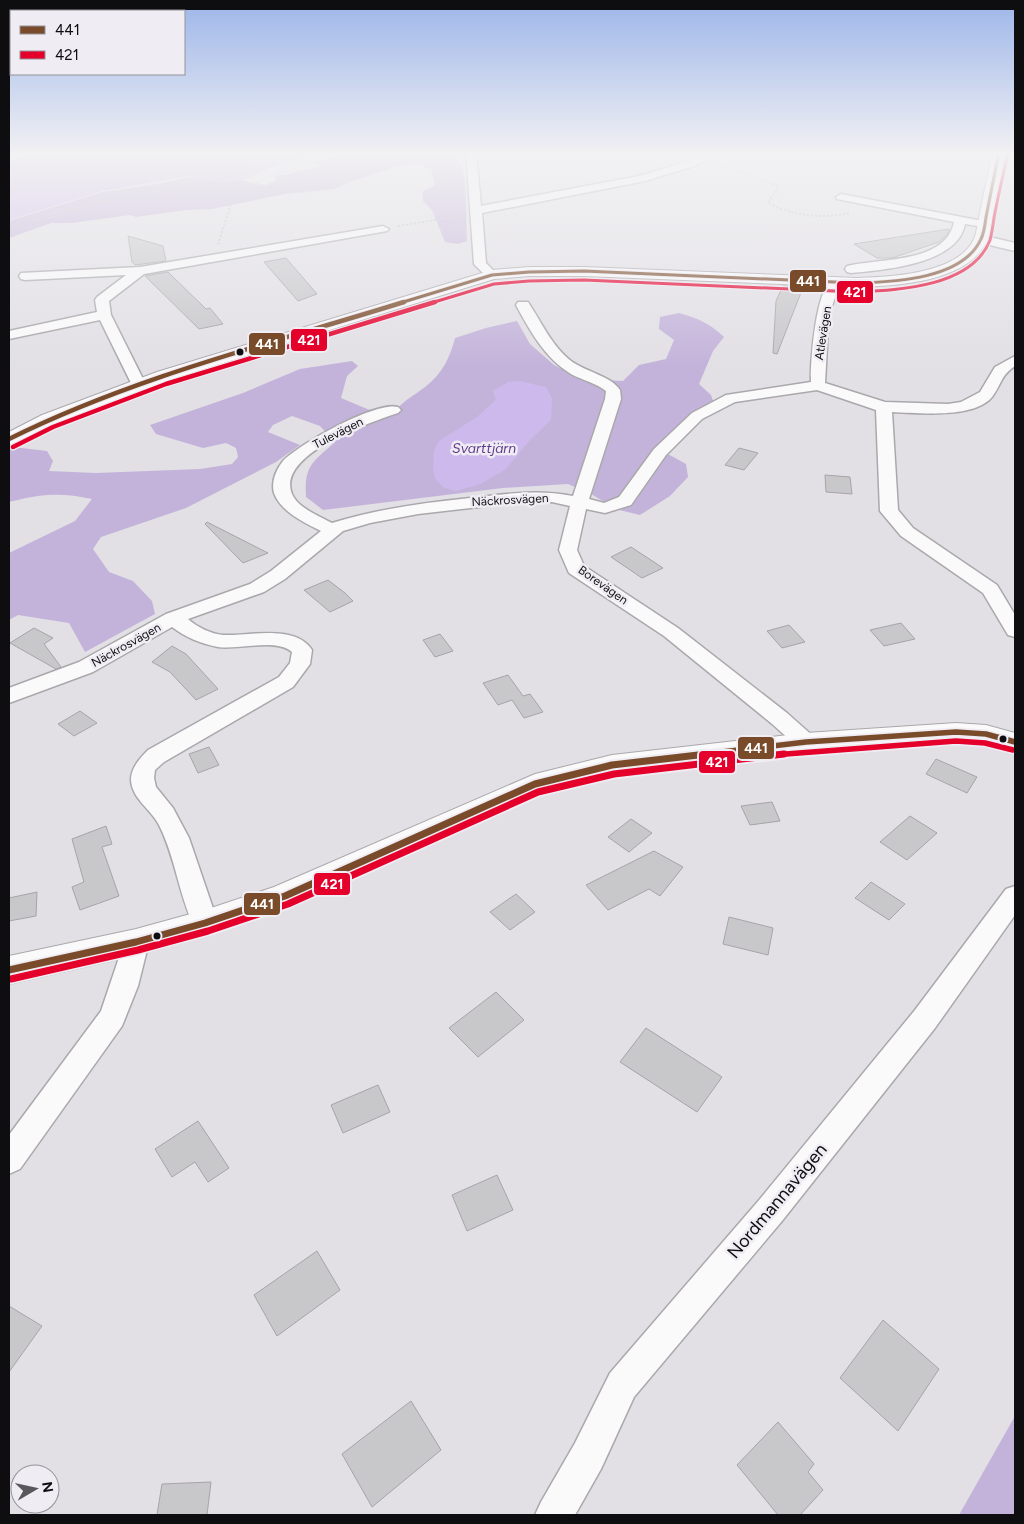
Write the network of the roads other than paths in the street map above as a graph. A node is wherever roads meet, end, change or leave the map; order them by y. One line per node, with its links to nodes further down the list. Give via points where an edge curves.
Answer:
1 (477, 223): 11 (street, via 480,264)
2 (959, 223): 8 (street, via 953,239 925,255 897,265)
3 (967, 223): 6 (street)
4 (984, 223): 6 (street)
5 (383, 229): 9 (street)
6 (982, 232): 7 (street); 12 (street, via 975,251 960,263 934,273 885,282)
7 (1015, 247)
8 (851, 269)
9 (140, 271): 10 (street); 14 (street, via 102,300)
10 (25, 276)
11 (492, 276): 12 (street, via 533,271 577,271); 17 (street)
12 (834, 283): 18 (street, Atlevägen, via 825,307)
13 (522, 305): 22 (street, Borevägen, via 563,363 586,376 608,383 613,390 600,444)
14 (104, 315): 15 (street); 17 (street)
15 (9, 335)
16 (1015, 360): 19 (street, Näckrosvägen, via 1000,370 986,395 966,406 948,409)
17 (139, 385): 21 (street, via 48,419)
18 (818, 385): 19 (street, Näckrosvägen); 22 (street, Näckrosvägen, via 731,398 696,416 660,452 625,501 605,508)
19 (884, 407): 25 (street, via 889,511 907,532 990,589)
20 (394, 410): 23 (street, Tulevägen, via 370,417 323,439 291,462 283,475 283,494 295,508)
21 (9, 439)
22 (579, 503): 23 (street, Näckrosvägen, via 552,497 471,502 367,518); 27 (street, Borevägen, via 568,550 576,569 672,632)
23 (331, 530): 24 (street, Näckrosvägen, via 278,575 257,588)
24 (172, 618): 26 (street, Näckrosvägen, via 86,667); 30 (street, via 190,631 220,640 293,642 302,650 300,664 286,682 156,756 145,767 143,782 147,792 165,813 183,854)
25 (1015, 631)
26 (9, 696)
27 (806, 742): 28 (street, via 956,732 986,734); 30 (street, via 612,765 535,784 285,896)
28 (1015, 742)
29 (1015, 896): 34 (street, Nordmannavägen, via 919,1027 771,1210 622,1385 588,1456)
30 (205, 924): 31 (street)
31 (136, 942): 32 (street); 33 (street, via 112,1017)
32 (9, 970)
33 (9, 1159)
34 (554, 1515)

